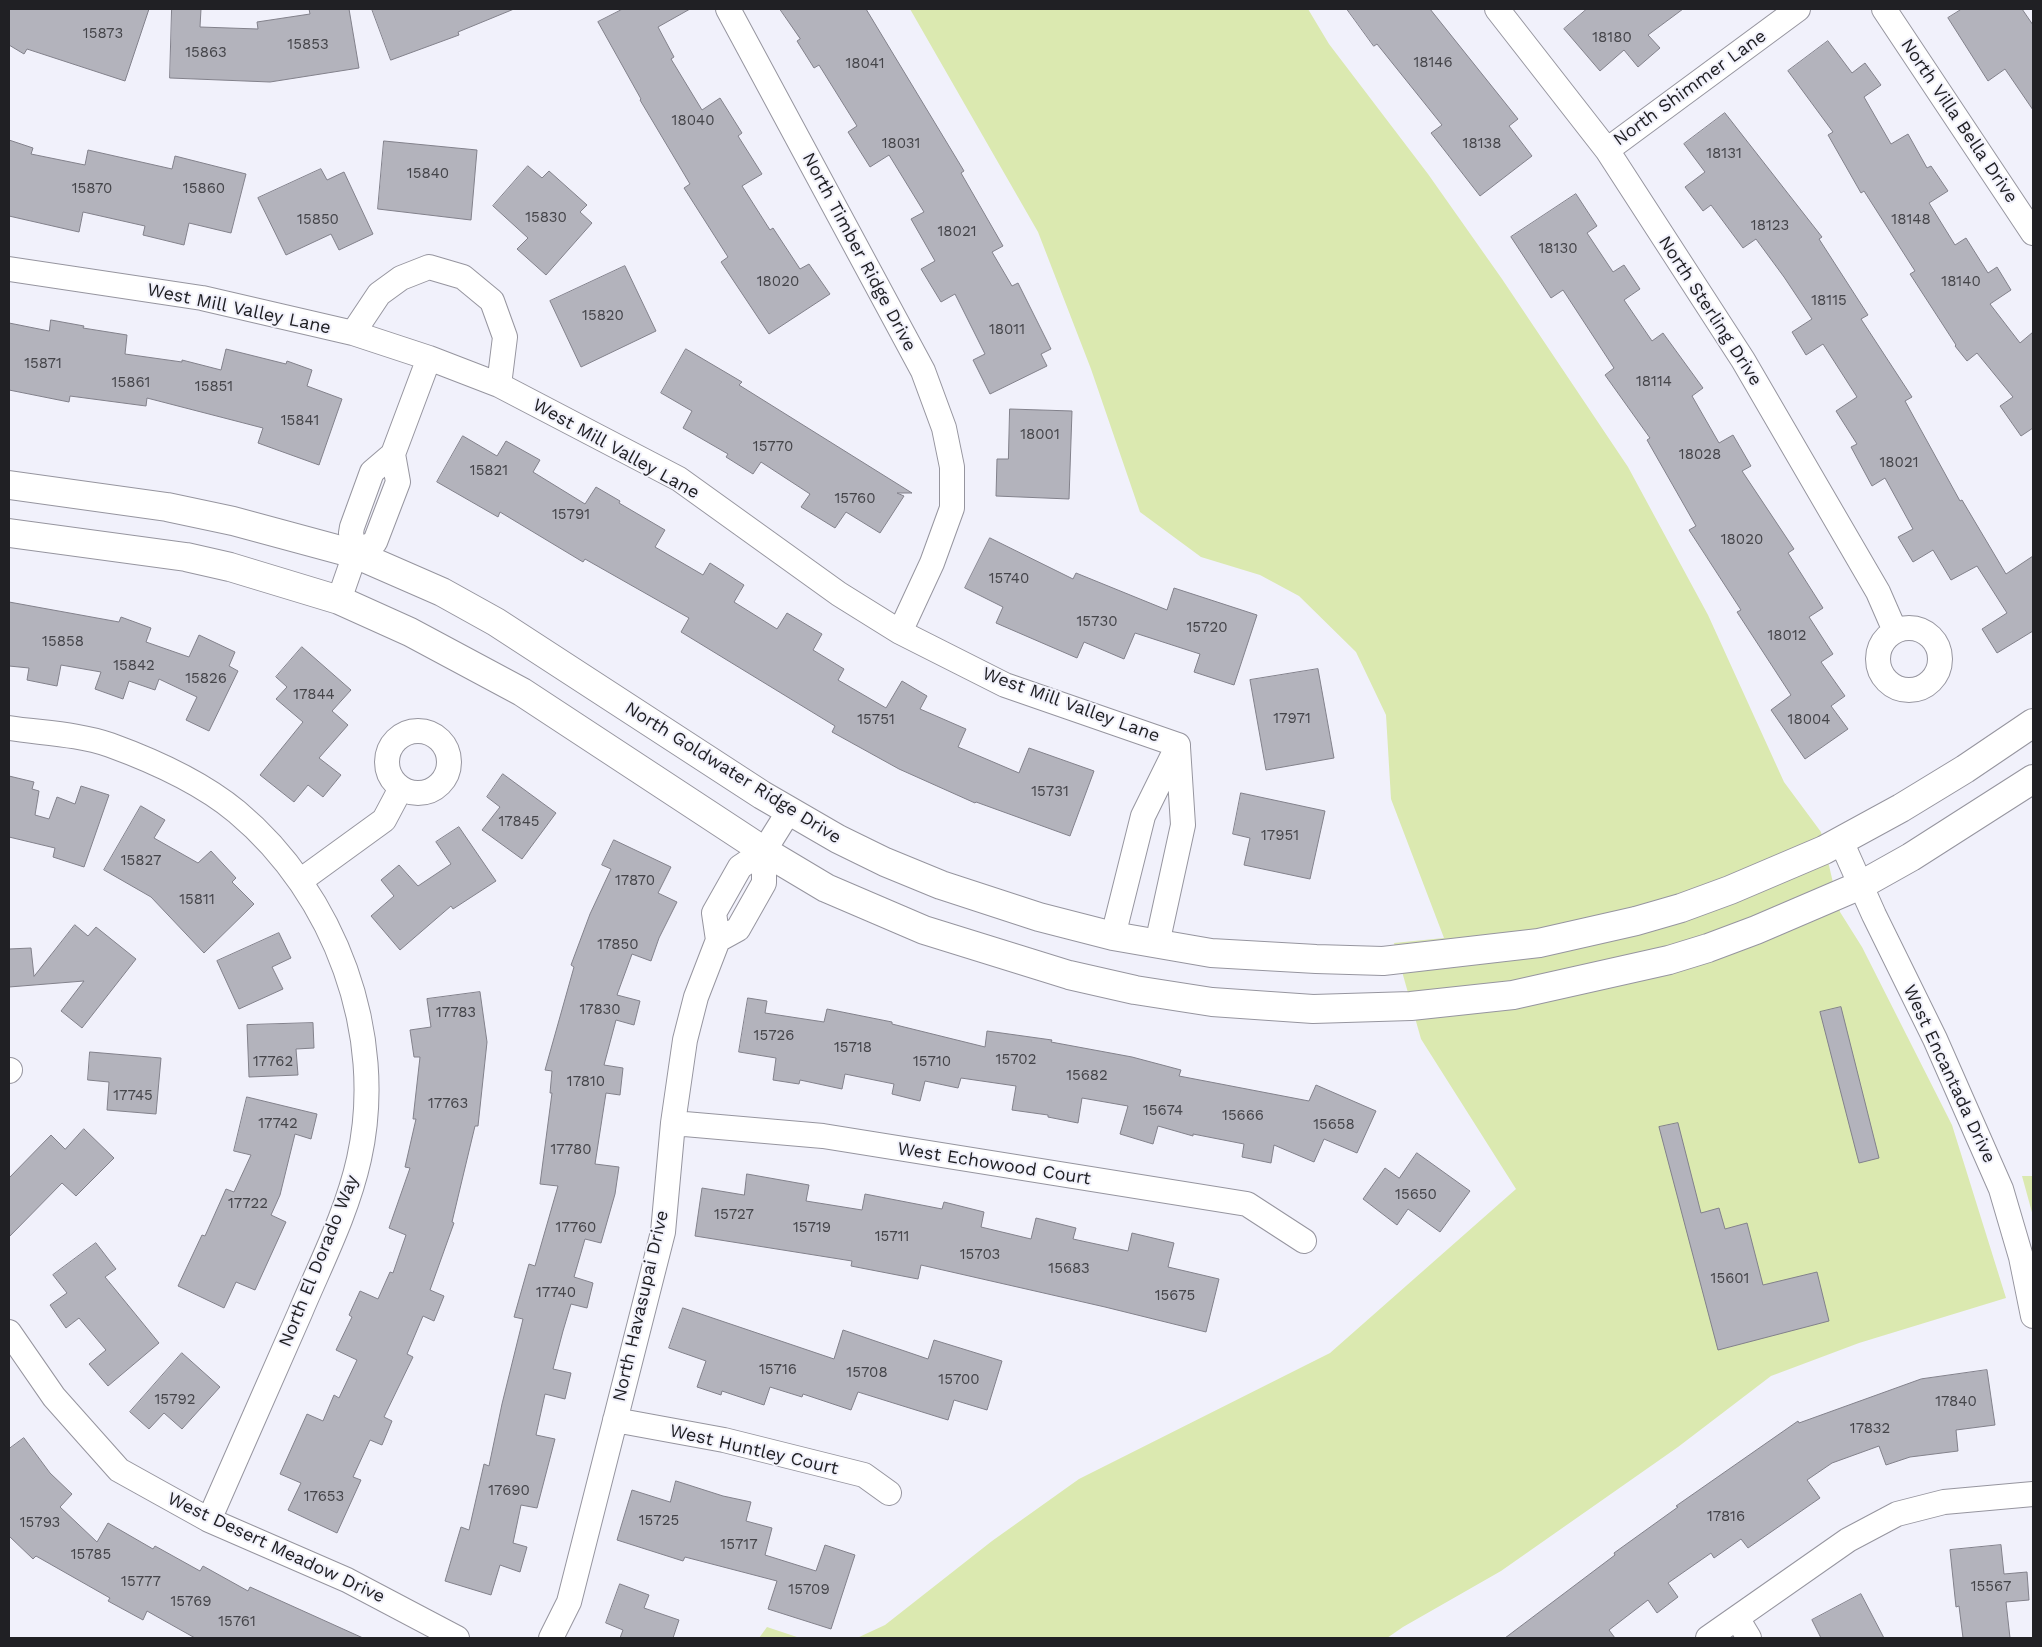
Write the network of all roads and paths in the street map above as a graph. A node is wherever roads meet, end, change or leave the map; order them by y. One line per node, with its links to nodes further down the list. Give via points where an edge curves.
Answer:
1 (728, 9): 16 (street, North Timber Ridge Drive, via 924,371 944,428 952,467 952,508 932,563)
2 (1497, 9): 5 (street, North Sterling Drive)
3 (1798, 9): 5 (street, North Shimmer Lane)
4 (1884, 9): 6 (street, North Villa Bella Drive)
5 (1607, 150): 15 (street, North Sterling Drive, via 1744,360 1878,592)
6 (2033, 233)
7 (9, 269): 8 (street, West Mill Valley Lane, via 202,298)
8 (353, 333): 9 (street, West Mill Valley Lane); 10 (street, via 379,294 401,278 429,267 463,277 492,301 505,337)
9 (429, 358): 10 (street, West Mill Valley Lane); 13 (street, via 393,454 398,482 392,499 375,542)
10 (499, 385): 16 (street, West Mill Valley Lane, via 679,479 839,594)
11 (9, 485): 13 (street, North Goldwater Ridge Drive, via 176,509)
12 (9, 533): 14 (street, via 186,557)
13 (356, 554): 14 (street); 22 (street, North Goldwater Ridge Drive, via 442,592 496,622)
14 (339, 600): 24 (street, via 410,632 522,692)
15 (1895, 631)
16 (900, 632): 19 (street, West Mill Valley Lane, via 1004,685)
17 (2033, 723): 23 (street, North Goldwater Ridge Drive, via 1965,769)
18 (9, 728): 25 (street, North El Dorado Way, via 107,744 197,785 236,812 263,837)
19 (1178, 745): 27 (street, via 1142,816); 28 (street, via 1183,825)
20 (2033, 779): 26 (street)
21 (400, 788): 25 (street, via 384,820)
22 (789, 812): 24 (street); 27 (street, North Goldwater Ridge Drive, via 838,839 940,885)
23 (1841, 841): 26 (street, West Encantada Drive); 28 (street, North Goldwater Ridge Drive, via 1806,859 1681,908 1539,943 1383,961 1211,953)
24 (764, 851): 26 (street, via 826,888 924,930 1069,975 1212,1002 1313,1008 1411,1006 1536,990 1708,948); 29 (street, North Havasupai Drive, via 764,883 738,929 718,940 696,997 685,1040)
25 (300, 881): 36 (street, North El Dorado Way, via 339,951 363,1036 366,1083 359,1159 332,1239)
26 (1860, 885): 31 (street, West Encantada Drive, via 1935,1039 2001,1189 2022,1257)
27 (1113, 936): 28 (street, North Goldwater Ridge Drive)
28 (1157, 944)
29 (673, 1123): 30 (street, West Echowood Court, via 823,1136 1247,1204); 33 (street, North Havasupai Drive, via 663,1232)
30 (1304, 1241)
31 (2033, 1316)
32 (9, 1332): 36 (street, West Desert Meadow Drive, via 54,1397 119,1470)
33 (615, 1420): 34 (street, West Huntley Court, via 724,1440 864,1475); 39 (street, North Havasupai Drive, via 569,1602)
34 (889, 1493)
35 (2033, 1494): 37 (street, via 1944,1502 1897,1514 1848,1540)
36 (209, 1520): 38 (street, West Desert Meadow Drive, via 347,1580)
37 (1737, 1618): 40 (street); 41 (street)
38 (457, 1638)
39 (551, 1638)
40 (1708, 1638)
41 (1749, 1638)

